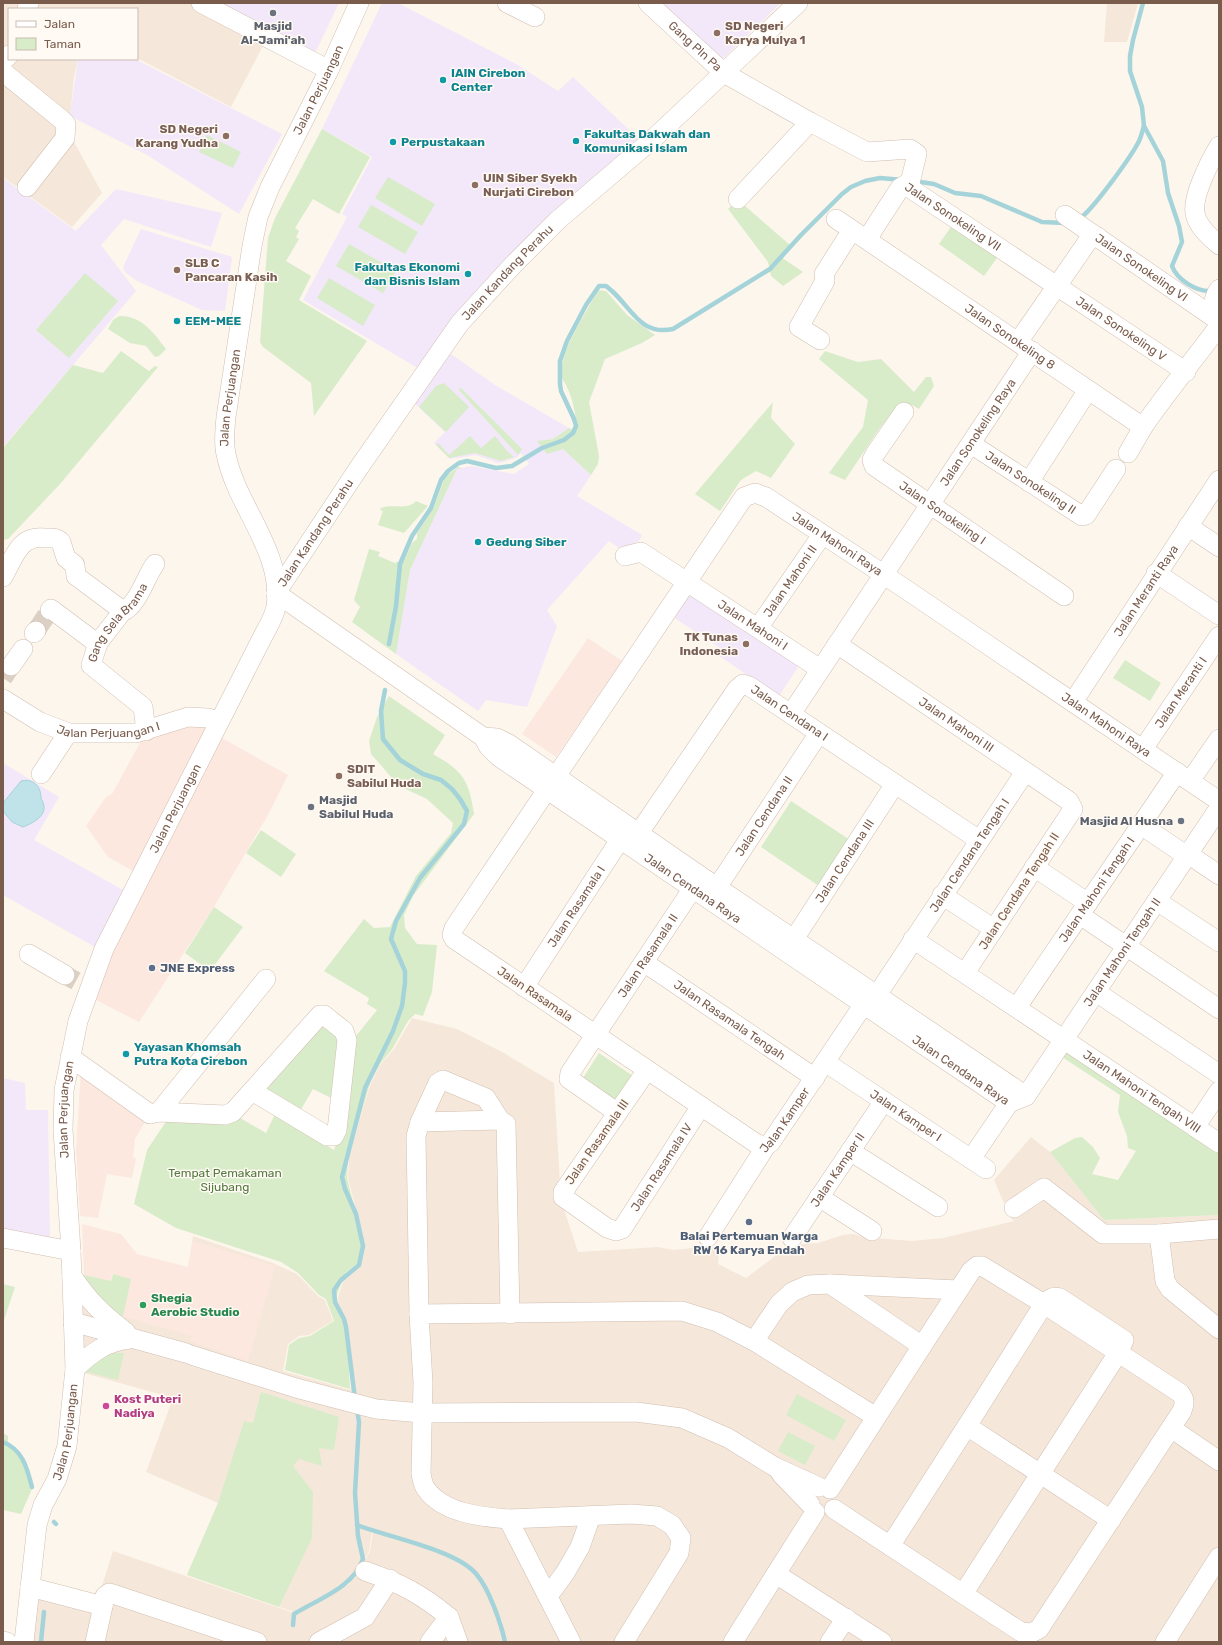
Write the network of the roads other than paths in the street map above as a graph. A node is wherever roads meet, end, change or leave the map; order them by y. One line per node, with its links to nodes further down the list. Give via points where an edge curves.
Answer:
1 (201, 3): 7 (street)
2 (359, 3): 7 (street, Jalan Perjuangan)
3 (507, 3): 6 (street)
4 (648, 3): 9 (street, Gang Pln Pa)
5 (798, 3): 9 (street, Jalan Kandang Perahu)
6 (535, 17)
7 (329, 70): 43 (street, Jalan Perjuangan, via 270,187 258,217 224,436 231,472 274,571)
8 (3, 72): 13 (street, via 66,124 65,138)
9 (724, 73): 10 (street, Gang Pln Pa); 43 (street, Jalan Kandang Perahu, via 558,220 460,323)
10 (810, 122): 12 (street, Gang Pln Pa, via 867,152 910,149 915,151 917,154); 14 (street)
11 (1219, 146): 18 (street, via 1205,170 1195,212 1208,235)
12 (910, 183): 16 (street, Jalan Sonokeling VII, via 900,188); 19 (street, Jalan Sonokeling VII)
13 (27, 187)
14 (738, 199)
15 (1073, 220): 17 (street, Jalan Sonokeling VI)
16 (852, 230): 22 (street, via 824,274 825,281 799,327); 23 (street, Jalan Sonokeling 8)
17 (1098, 237): 19 (street, Jalan Sonokeling Raya, via 1092,237 1088,241); 21 (street, Jalan Sonokeling VI)
18 (1219, 245)
19 (1056, 286): 23 (street, Jalan Sonokeling Raya); 24 (street, Jalan Sonokeling V)
20 (1217, 292): 21 (street, via 1213,310)
21 (1218, 321): 24 (street)
22 (820, 340)
23 (1025, 347): 25 (street, Jalan Sonokeling 8); 28 (street, Jalan Sonokeling Raya)
24 (1186, 372): 27 (street, via 1164,396)
25 (1088, 390): 27 (street, Jalan Sonokeling 8); 32 (street)
26 (904, 412): 33 (street, Jalan Sonokeling I, via 872,460 874,466)
27 (1144, 427): 29 (street)
28 (971, 444): 32 (street, Jalan Sonokeling II); 33 (street, Jalan Sonokeling Raya)
29 (1128, 453)
30 (1116, 470): 32 (street, Jalan Sonokeling II, via 1086,515 1082,516)
31 (1219, 480): 34 (street, Jalan Meranti Raya)
32 (1030, 482)
33 (929, 504): 39 (street, Jalan Sonokeling Raya); 44 (street, Jalan Sonokeling I)
34 (1188, 526): 36 (street); 40 (street, Jalan Meranti Raya)
35 (822, 535): 39 (street, Jalan Mahoni Raya); 42 (street, Jalan Mahoni Raya, via 766,497 755,493 744,497); 48 (street, Jalan Mahoni II)
36 (1219, 547)
37 (625, 556): 42 (street, Jalan Mahoni I, via 641,552)
38 (155, 564): 46 (street, Gang Sela Brama, via 134,600 127,610)
39 (883, 574): 51 (street); 56 (street, Jalan Mahoni Raya)
40 (1156, 574): 47 (street); 56 (street, Jalan Meranti Raya)
41 (3, 577): 46 (street, via 25,541 32,537 58,539 62,542 66,558 75,565 76,576)
42 (686, 582): 48 (street, Jalan Mahoni I); 67 (street, Jalan Mahoni Raya)
43 (276, 593): 58 (street, Jalan Perjuangan, via 276,608); 67 (street, Jalan Cendana Raya, via 484,737 496,754)
44 (1064, 596)
45 (50, 610): 50 (street, via 72,622)
46 (123, 611): 50 (street, Gang Sela Brama)
47 (1219, 615)
48 (758, 628): 54 (street, Jalan Mahoni I)
49 (1219, 636): 63 (street, Jalan Meranti I)
50 (98, 644): 59 (street, Gang Sela Brama, via 92,668 143,707)
51 (837, 644): 54 (street); 64 (street, Jalan Mahoni III)
52 (23, 649): 53 (street)
53 (11, 666)
54 (820, 669): 57 (street)
55 (3, 699): 60 (street, Jalan Perjuangan I, via 40,722)
56 (1073, 702): 63 (street, Jalan Mahoni Raya)
57 (791, 714): 61 (street, Jalan Cendana I); 73 (street, Jalan Cendana I, via 750,686 743,684)
58 (219, 722): 59 (street, Jalan Perjuangan I, via 208,718 188,717); 92 (street, Jalan Perjuangan, via 107,943)
59 (146, 731): 60 (street, Jalan Perjuangan I)
60 (68, 733): 65 (street)
61 (819, 733): 68 (street, Jalan Cendana I); 79 (street, Jalan Cendana II)
62 (1219, 739): 66 (street, Jalan Mahoni Tengah I)
63 (1142, 749): 66 (street, Jalan Mahoni Raya)
64 (1025, 772): 71 (street, Jalan Mahoni III, via 1069,801); 74 (street, Jalan Cendana Tengah I)
65 (41, 774)
66 (1183, 776): 69 (street, Jalan Mahoni Raya); 72 (street, Jalan Mahoni Tengah I)
67 (551, 782): 73 (street, Jalan Cendana Raya); 93 (street, Jalan Rasamala, via 454,928 452,935 454,939)
68 (895, 784): 74 (street, Jalan Cendana I); 84 (street, Jalan Cendana III)
69 (1219, 801)
70 (1219, 808): 75 (street, Jalan Mahoni Tengah II)
71 (1073, 809): 76 (street, Jalan Cendana Tengah II)
72 (1141, 824): 75 (street); 82 (street, Jalan Mahoni Tengah I)
73 (630, 837): 78 (street, Jalan Cendana Raya); 93 (street, Jalan Rasamala I)
74 (979, 840): 80 (street, Jalan Cendana Tengah I)
75 (1187, 855): 77 (street); 81 (street, Jalan Mahoni Tengah II)
76 (1034, 867): 82 (street); 83 (street, Jalan Cendana Tengah II)
77 (1219, 875)
78 (697, 882): 79 (street, Jalan Cendana Raya); 89 (street, Jalan Rasamala II)
79 (714, 894): 84 (street, Jalan Cendana Raya); 95 (street, Jalan Cendana Raya)
80 (942, 895): 83 (street); 85 (street, Jalan Cendana Tengah I)
81 (1157, 901): 86 (street); 87 (street, Jalan Mahoni Tengah II)
82 (1084, 909): 87 (street); 96 (street, Jalan Mahoni Tengah I)
83 (994, 929): 90 (street, Jalan Cendana Tengah II)
84 (794, 939): 95 (street, Jalan Cendana Raya)
85 (913, 939): 90 (street, Jalan Mahoni Tengah VIII); 95 (street, Jalan Cendana Tengah I)
86 (1219, 942)
87 (1127, 946): 94 (street, Jalan Mahoni Tengah II); 97 (street)
88 (29, 954): 92 (street)
89 (644, 963): 98 (street, Jalan Rasamala II); 104 (street, Jalan Rasamala Tengah)
90 (965, 973): 96 (street, Jalan Mahoni Tengah VIII)
91 (266, 979): 111 (street)
92 (77, 981): 100 (street, Jalan Perjuangan, via 78,1021)
93 (524, 987): 98 (street, Jalan Rasamala)
94 (1096, 992): 99 (street, Jalan Mahoni Tengah II); 103 (street)
95 (870, 1000): 101 (street, Jalan Kamper); 107 (street, Jalan Cendana Raya); 109 (street, Jalan Cendana Raya)
96 (1017, 1007): 99 (street, Jalan Mahoni Tengah VIII)
97 (1219, 1009)
98 (596, 1035): 102 (street, Jalan Rasamala); 112 (street, Jalan Rasamala II, via 569,1079 615,1111)
99 (1065, 1039): 107 (street, Jalan Mahoni Tengah II); 115 (street, Jalan Mahoni Tengah VIII)
100 (70, 1057): 111 (street, via 150,1114); 129 (street, Jalan Perjuangan, via 64,1090 63,1130)
101 (825, 1062): 104 (street, Jalan Kamper); 108 (street, Jalan Kamper I)
102 (647, 1070): 110 (street, Jalan Rasamala); 112 (street, Jalan Rasamala III)
103 (1219, 1074)
104 (814, 1078): 117 (street, Jalan Kamper)
105 (252, 1091): 105 (street, via 320,1015 324,1015 344,1031 347,1040 337,1130 334,1136 327,1136); 111 (street, via 233,1112 225,1115)
106 (1219, 1091): 115 (street)
107 (1026, 1096): 109 (street, Jalan Cendana Raya)
108 (884, 1101): 109 (street, Jalan Kamper I, via 978,1164); 118 (street, Jalan Kamper II)
109 (1009, 1103)
110 (701, 1106): 117 (street, Jalan Rasamala, via 757,1144); 122 (street, Jalan Rasamala IV)
111 (159, 1112)
112 (614, 1118): 122 (street, Jalan Rasamala III, via 562,1194 611,1231)
113 (500, 1120): 114 (street); 114 (street, via 486,1098 443,1080 438,1083); 135 (street, via 506,1124)
114 (420, 1122): 134 (street, via 416,1136)
115 (1195, 1127): 116 (street, Jalan Mahoni Tengah VIII)
116 (1219, 1143)
117 (766, 1146): 126 (street, Jalan Kamper)
118 (850, 1151): 119 (street, Jalan Kamper II); 120 (street)
119 (819, 1197): 124 (street); 128 (street, Jalan Kamper II)
120 (938, 1207)
121 (1014, 1208): 125 (street, via 1044,1188 1103,1234)
122 (622, 1229)
123 (1219, 1229): 125 (street)
124 (872, 1232)
125 (1159, 1234): 137 (street, via 1165,1281 1170,1289)
126 (708, 1237)
127 (3, 1238): 129 (street)
128 (792, 1238)
129 (71, 1251): 130 (street, Jalan Perjuangan)
130 (72, 1276): 136 (street, Jalan Perjuangan); 138 (street, via 92,1304)
131 (830, 1284): 132 (street); 139 (street, via 808,1285 792,1292 779,1304); 140 (street)
132 (958, 1290): 133 (street, via 971,1271 977,1266 982,1266); 140 (street)
133 (1044, 1304): 141 (street, via 1080,1319); 145 (street)
134 (419, 1314): 135 (street); 143 (street)
135 (510, 1314): 139 (street, via 682,1311 717,1322)
136 (73, 1322): 138 (street); 142 (street, Jalan Perjuangan)
137 (1219, 1329)
138 (134, 1338): 142 (street, via 105,1345 88,1356); 143 (street, via 344,1402)
139 (754, 1340): 144 (street)
140 (922, 1346): 144 (street)
141 (1118, 1353): 146 (street, via 1184,1398 1182,1411); 149 (street)
142 (75, 1369): 161 (street, Jalan Perjuangan, via 67,1446 37,1525)
143 (422, 1413): 148 (street, via 659,1414 682,1418 702,1426 728,1438); 154 (street, via 421,1474 425,1488 436,1499 453,1508)
144 (876, 1417): 150 (street)
145 (967, 1426): 149 (street); 156 (street)
146 (1171, 1428): 147 (street); 155 (street)
147 (1219, 1461)
148 (775, 1467): 150 (street); 151 (street)
149 (1040, 1474): 155 (street); 162 (street)
150 (825, 1488): 151 (street, via 812,1492); 152 (street, via 836,1496)
151 (813, 1508): 152 (street, via 827,1514); 159 (street)
152 (834, 1509): 156 (street)
153 (591, 1516): 154 (street); 163 (street, via 580,1547); 176 (street, via 657,1516 672,1525 682,1538 679,1553)
154 (508, 1519): 163 (street)
155 (1111, 1520): 162 (street, via 1039,1629 1031,1633 1021,1632)
156 (890, 1546): 162 (street)
157 (1219, 1557): 180 (street)
158 (365, 1571): 160 (street)
159 (776, 1574): 166 (street); 177 (street)
160 (390, 1579): 165 (street, via 426,1598); 172 (street, via 365,1617)
161 (30, 1587): 164 (street); 169 (street, Jalan Perjuangan)
162 (963, 1594)
163 (548, 1596): 175 (street)
164 (103, 1606): 170 (street); 171 (street, via 105,1596 109,1593)
165 (450, 1617): 173 (street); 174 (street)
166 (846, 1618): 178 (street); 179 (street)
167 (3, 1641): 168 (street)
168 (7, 1642)
169 (24, 1642)
170 (95, 1642)
171 (257, 1642)
172 (319, 1642)
173 (430, 1642)
174 (458, 1642)
175 (571, 1642)
176 (624, 1642)
177 (733, 1642)
178 (830, 1642)
179 (882, 1642)
180 (1165, 1642)

